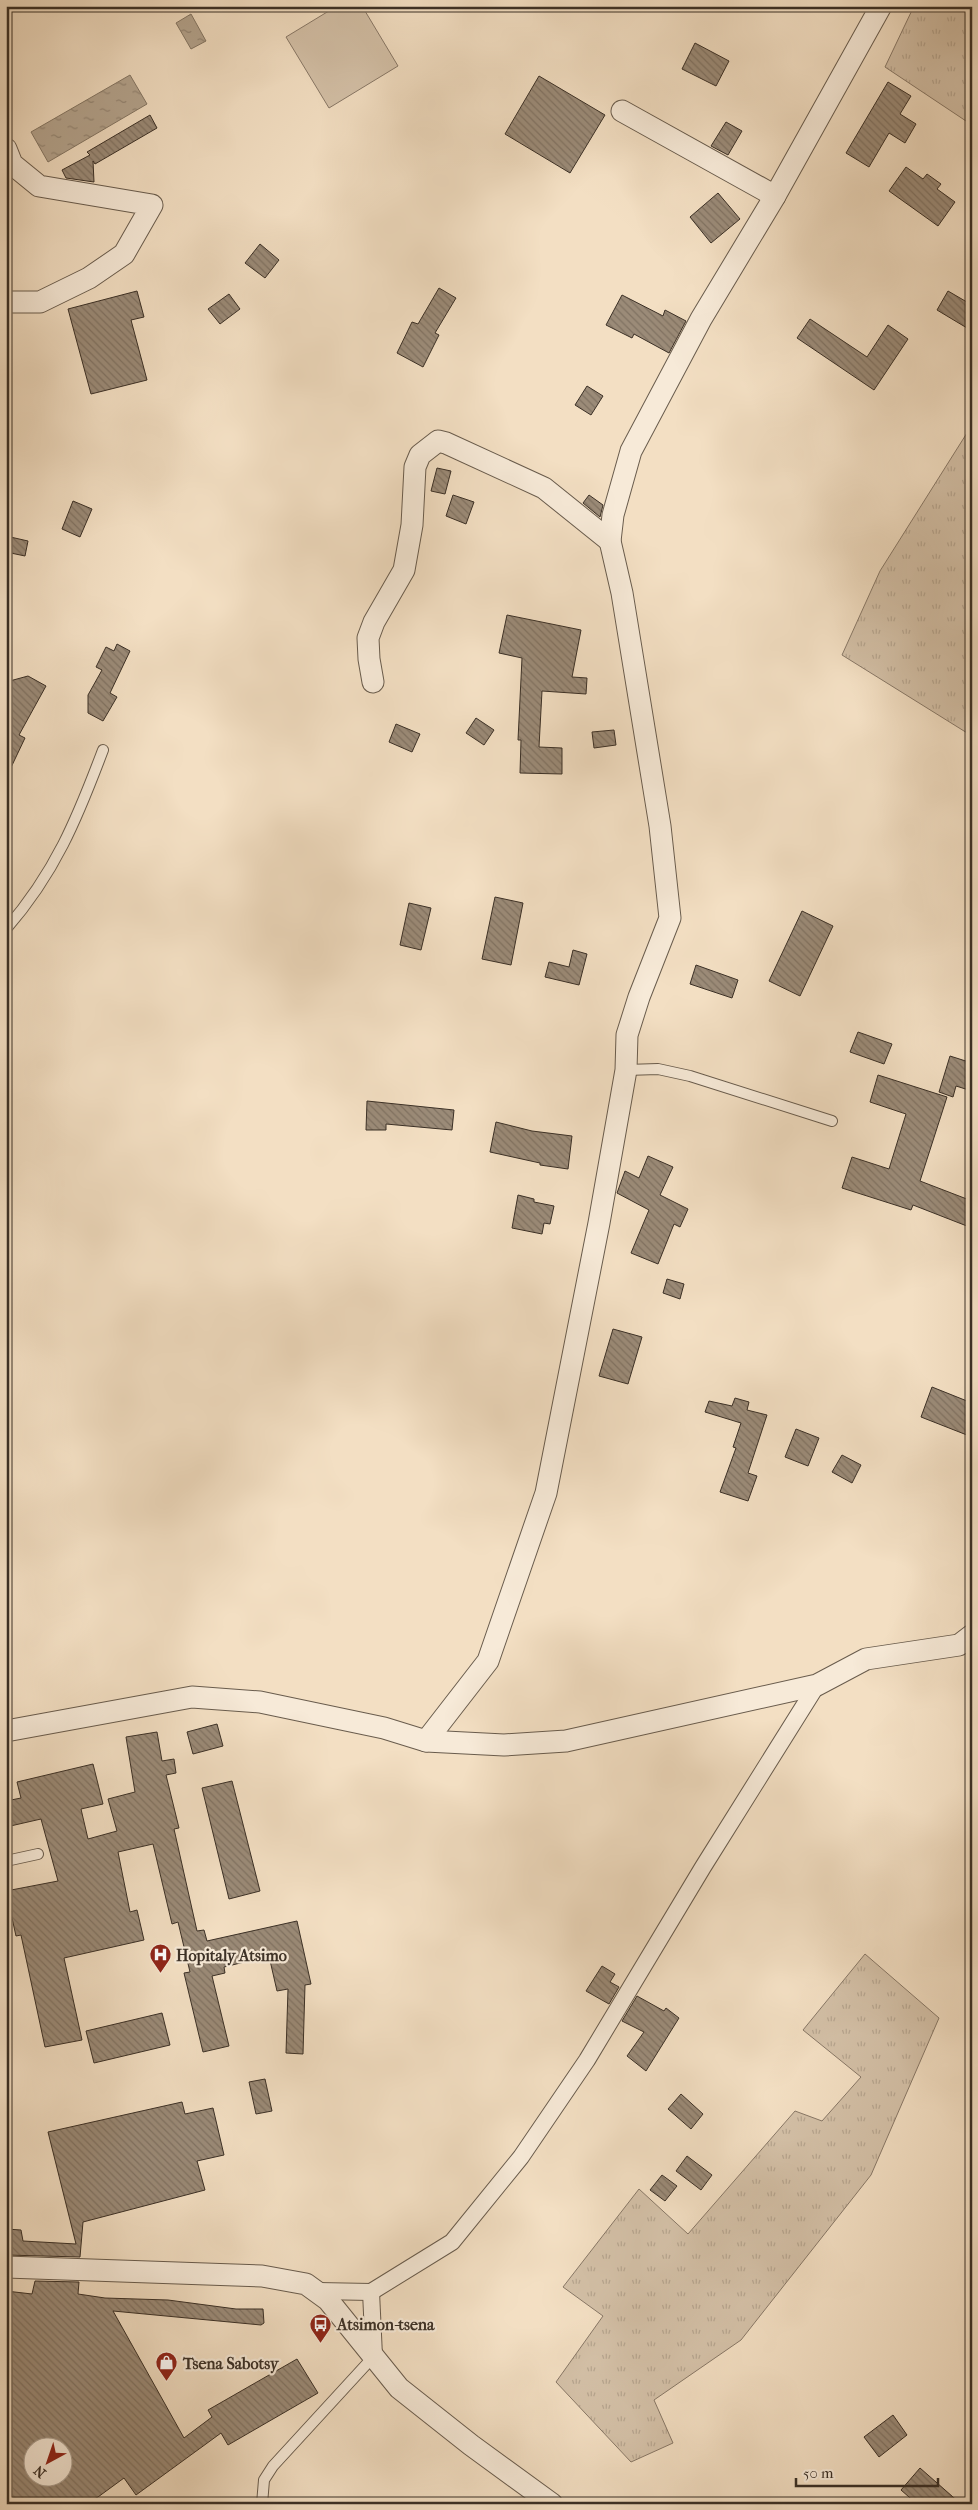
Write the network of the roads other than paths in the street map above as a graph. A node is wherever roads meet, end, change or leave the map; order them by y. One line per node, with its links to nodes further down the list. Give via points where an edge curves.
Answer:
1 (880, 6): 4 (street)
2 (622, 111): 4 (street)
3 (6, 149): 5 (street, via 12,164 39,186 152,205 124,254 89,278 40,302)
4 (774, 196): 6 (street, via 702,319 631,451 613,515)
5 (6, 302)
6 (610, 541): 7 (street, via 544,488 438,441 420,455 415,467 412,525 404,570 368,638); 10 (street, via 622,593 647,748 670,918 627,1035)
7 (373, 682)
8 (103, 750): 9 (lane, via 77,818 54,862 31,900)
9 (6, 929)
10 (626, 1070): 11 (lane, via 658,1070 690,1076); 15 (street, via 546,1493 488,1662)
11 (832, 1120)
12 (972, 1635): 13 (street, via 959,1645 866,1659)
13 (817, 1686): 15 (street, via 566,1741 504,1745); 20 (street, via 703,1866 587,2060 521,2157 452,2242)
14 (6, 1731): 15 (street, via 192,1697 260,1702 384,1728)
15 (426, 1741)
16 (38, 1854): 17 (lane)
17 (6, 1861)
18 (6, 2267): 19 (street, via 262,2276 306,2284)
19 (318, 2291): 20 (street); 21 (street)
20 (371, 2292): 21 (street)
21 (374, 2356): 22 (lane, via 273,2466 264,2480); 23 (street, via 399,2388)
22 (262, 2504)
23 (552, 2504)

